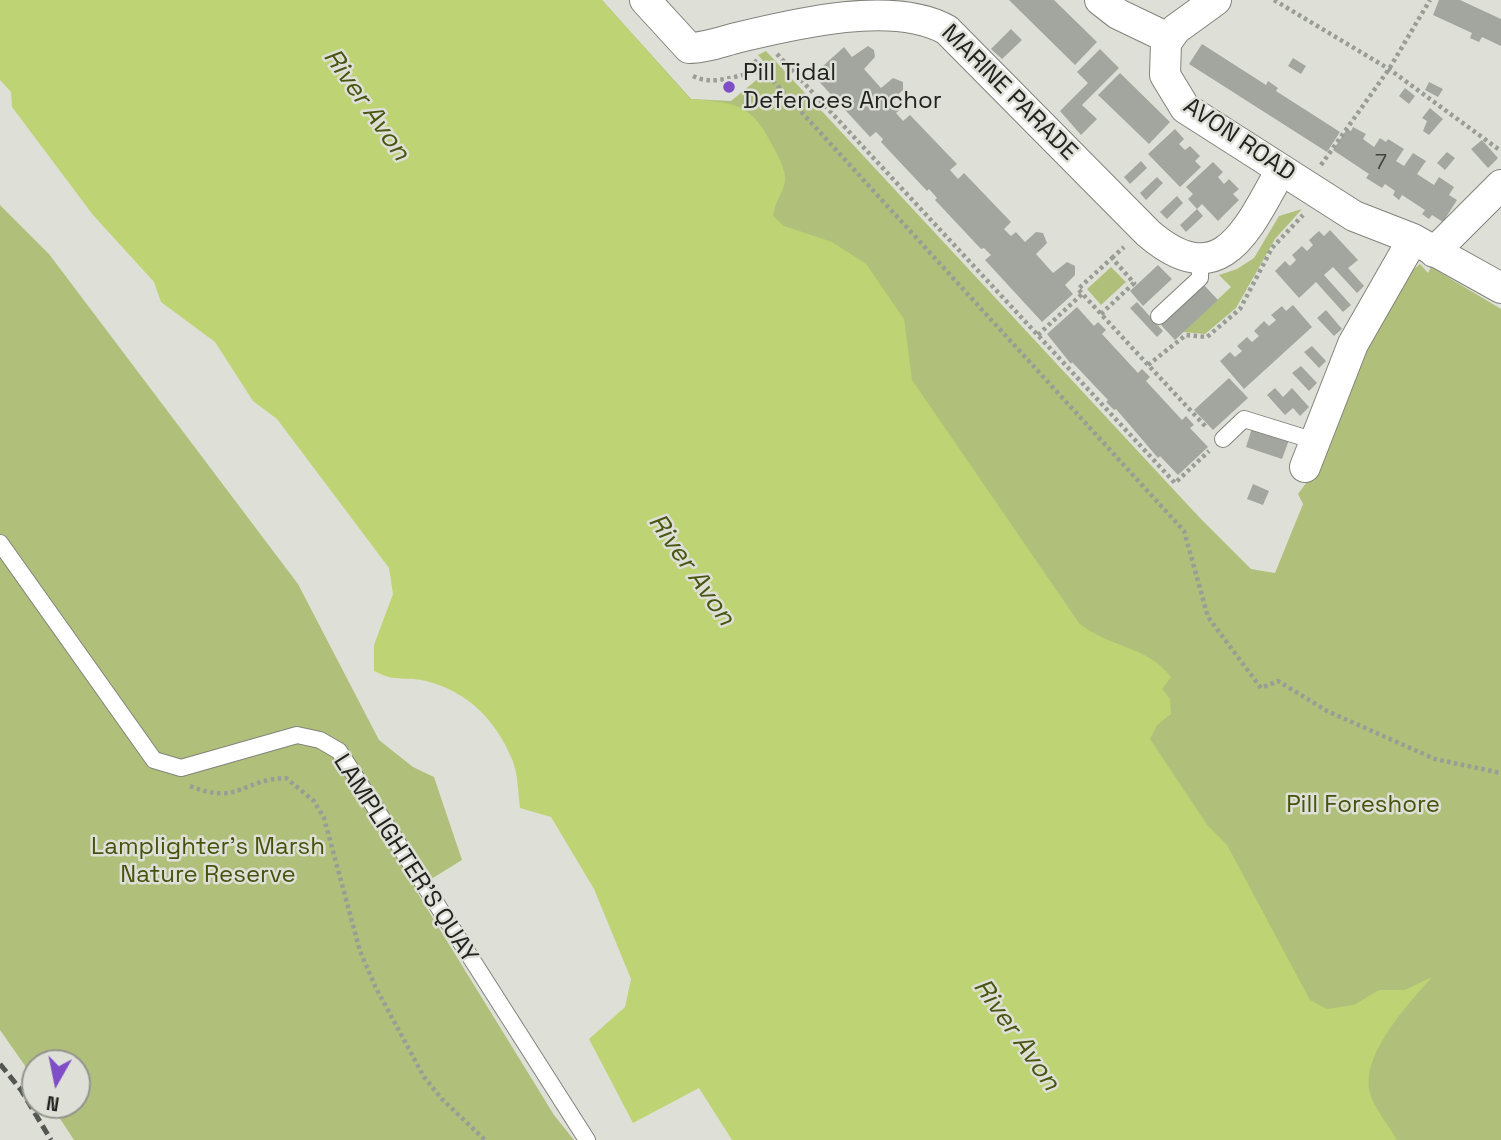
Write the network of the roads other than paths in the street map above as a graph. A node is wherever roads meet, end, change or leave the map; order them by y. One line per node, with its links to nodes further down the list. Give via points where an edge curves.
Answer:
1 (645, 0): 8 (street, MARINE PARADE, via 689,48 875,6 908,9 929,17 1148,233 1170,248)
2 (1100, 0): 4 (street)
3 (1216, 0): 4 (street)
4 (1168, 38): 5 (street, AVON ROAD, via 1165,75 1180,102)
5 (1303, 184): 7 (street, AVON ROAD, via 1354,216); 8 (street, via 1235,246 1219,255)
6 (1501, 185): 7 (street)
7 (1424, 246): 9 (street, AVON ROAD); 12 (street, via 1361,327)
8 (1200, 257): 10 (lane, via 1200,278)
9 (1501, 288)
10 (1159, 316)
11 (1215, 440): 12 (lane, via 1244,419)
12 (1310, 454)
13 (0, 543): 14 (lane, LAMPLIGHTER'S QUAY, via 154,760 181,768 297,735 320,740 339,751)
14 (587, 1140)

